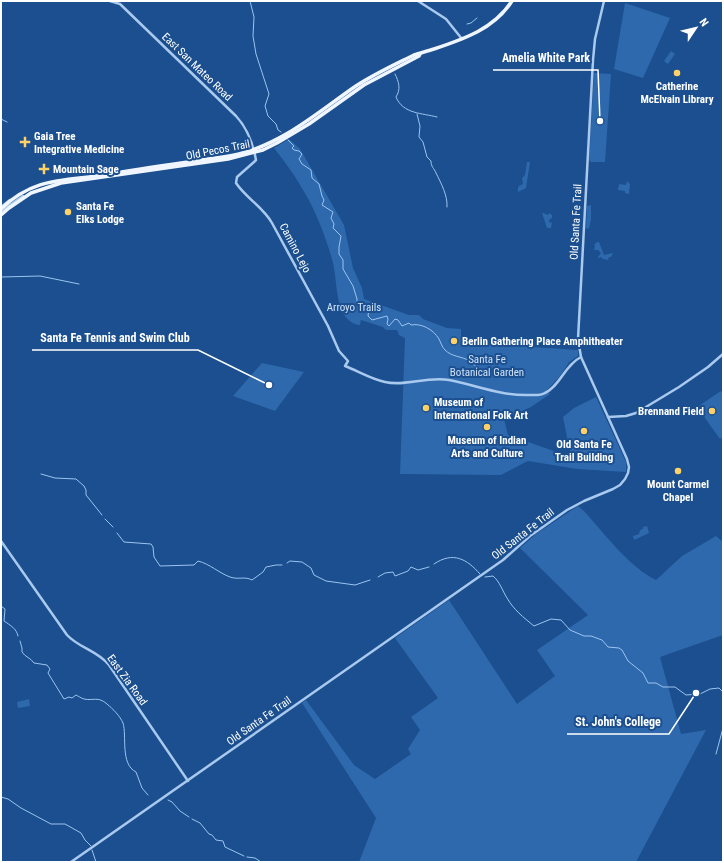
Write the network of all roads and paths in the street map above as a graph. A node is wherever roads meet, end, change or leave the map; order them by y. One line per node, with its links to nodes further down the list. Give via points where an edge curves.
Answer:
1 (110, 1): 5 (street)
2 (418, 1): 6 (street, via 446,19)
3 (512, 1): 6 (main road, Old Pecos Trail, via 502,15 486,27)
4 (604, 1): 13 (street, Old Santa Fe Trail, via 595,39 593,68 578,334)
5 (116, 2): 7 (street, East San Mateo Road, via 236,116 246,129)
6 (462, 39): 7 (main road, Old Pecos Trail, via 420,54 364,85 292,134)
7 (254, 151): 8 (main road, Old Pecos Trail, via 213,161 61,183); 9 (main road, Old Pecos Trail, via 132,171 56,180 38,185); 13 (street, Camino Lejo, via 255,161 237,177 236,183 272,222 339,351 348,361 345,366 385,383 441,379 494,392 522,395 546,393 571,364)
8 (31, 193): 10 (street); 11 (main road, Old Pecos Trail)
9 (1, 208)
10 (1, 212)
11 (1, 215)
12 (723, 354): 14 (street, via 679,387 636,413)
13 (581, 357): 14 (street, Old Santa Fe Trail)
14 (608, 417): 16 (street, Old Santa Fe Trail, via 629,468 628,475 616,488 575,506 544,526 503,560)
15 (1, 541): 16 (street, East Zia Road, via 67,635 76,644 101,656 109,665)
16 (188, 781): 17 (street, Old Santa Fe Trail)
17 (71, 862)

